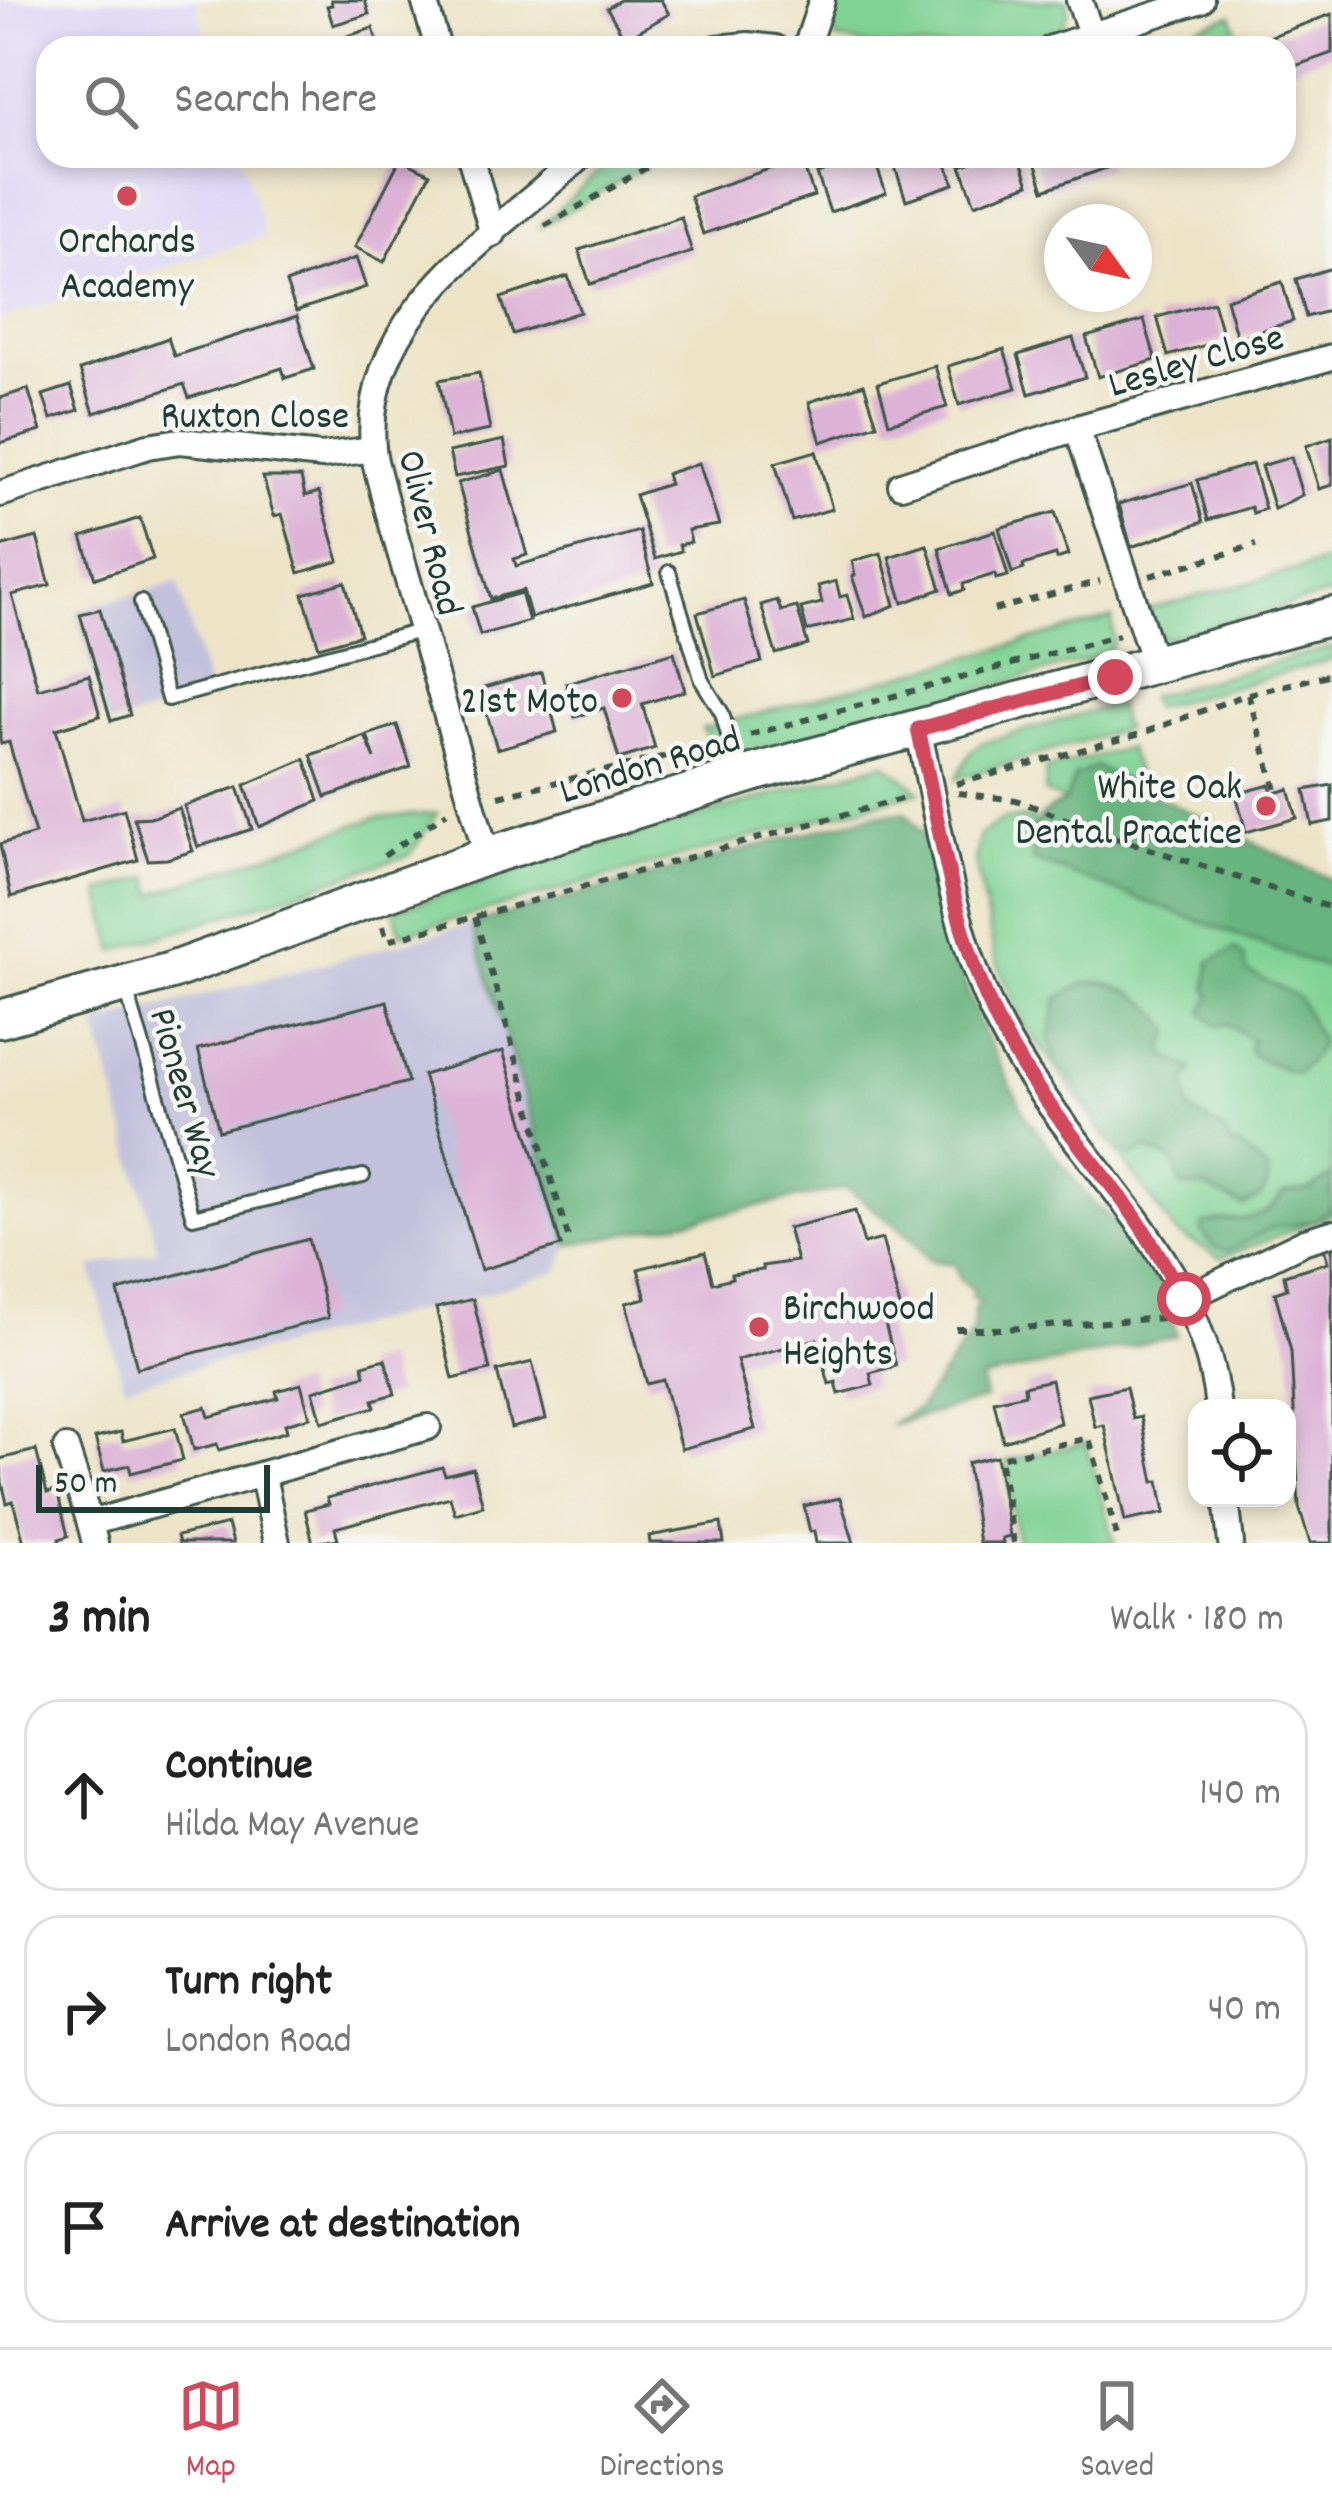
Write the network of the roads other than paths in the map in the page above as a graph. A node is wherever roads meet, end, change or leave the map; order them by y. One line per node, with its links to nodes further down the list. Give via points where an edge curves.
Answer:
1 (424, 0): 6 (street)
2 (822, 0): 7 (street)
3 (1079, 0): 5 (street)
4 (1201, 0): 5 (street)
5 (1091, 33): 8 (street)
6 (434, 36)
7 (810, 36)
8 (1083, 36)
9 (474, 168): 11 (street)
10 (567, 168): 11 (street, Oliver Road)
11 (493, 234): 14 (street, Oliver Road, via 414,308 388,355)
12 (1332, 357): 13 (street, Lesley Close)
13 (1077, 428): 15 (street, Lesley Close); 21 (street, Lesley Close)
14 (373, 449): 16 (street, Ruxton Close, via 322,455 180,442); 20 (street, Oliver Road)
15 (901, 485)
16 (0, 494)
17 (669, 572): 23 (lane)
18 (141, 602): 20 (lane, via 168,699)
19 (1332, 616): 21 (main road, London Road)
20 (420, 631): 24 (street, Oliver Road)
21 (1155, 665): 22 (main road, London Road)
22 (918, 729): 23 (main road, London Road); 29 (street, via 948,872 998,1023 1058,1118 1147,1232)
23 (740, 778): 24 (main road, London Road)
24 (487, 856): 25 (main road, London Road)
25 (125, 984): 26 (main road, London Road); 27 (lane, Pioneer Way, via 193,1217)
26 (0, 1019)
27 (362, 1176)
28 (1332, 1233): 29 (street)
29 (1184, 1299): 30 (street)
30 (1217, 1399)
31 (428, 1427): 33 (street)
32 (66, 1448): 35 (street)
33 (263, 1476): 35 (street); 36 (street)
34 (1227, 1507): 37 (street)
35 (92, 1533)
36 (278, 1543)
37 (1231, 1543)

